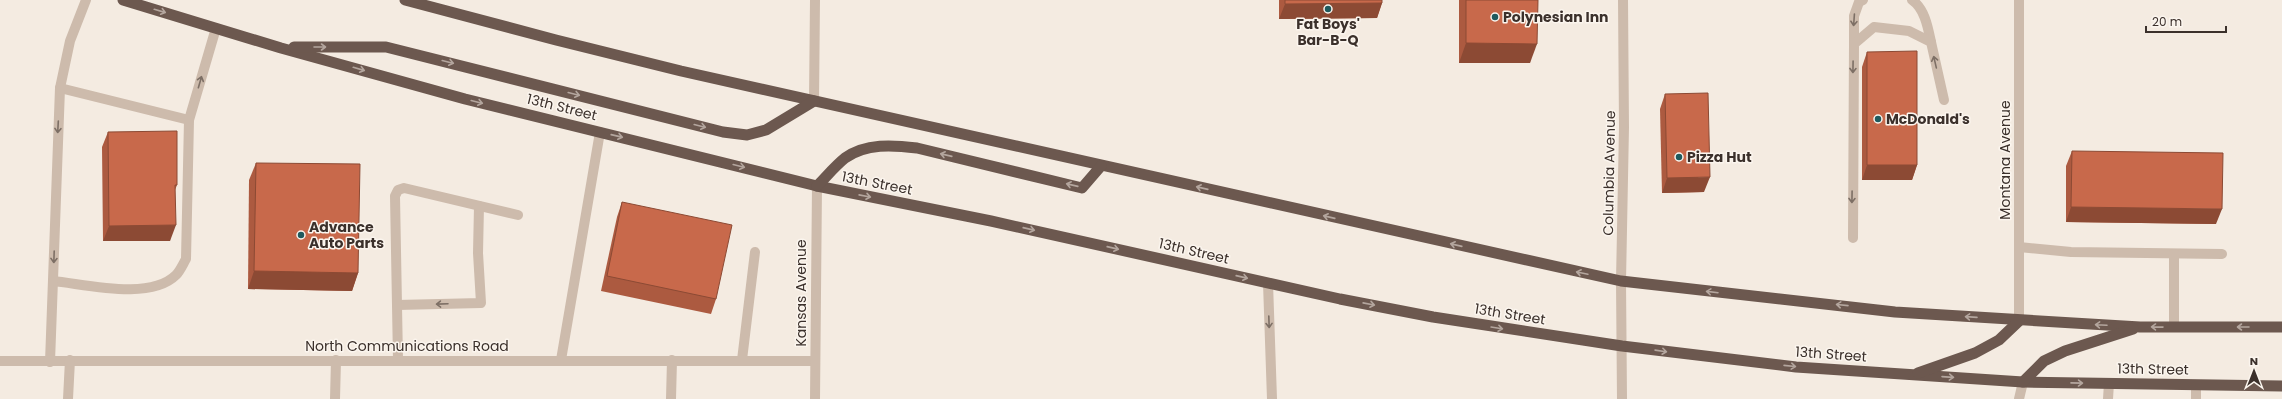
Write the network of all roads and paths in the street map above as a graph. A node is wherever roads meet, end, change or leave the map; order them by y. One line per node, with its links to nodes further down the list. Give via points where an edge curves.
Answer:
1 (86, 0): 14 (street, via 70,41)
2 (123, 0): 10 (highway, 13th Street, one-way to 10)
3 (405, 0): 9 (highway)
4 (815, 0): 16 (street)
5 (1624, 0): 29 (street, Columbia Avenue)
6 (1864, 0): 12 (street, one-way to 12, via 1859,2 1854,16)
7 (1912, 0): 11 (street, via 1917,3 1926,21)
8 (2019, 0): 24 (street, Montana Avenue)
9 (425, 3): 16 (highway, via 556,40)
10 (216, 28): 13 (highway, 13th Street); 17 (street, one-way to 10)
11 (1931, 42): 12 (street, via 1909,31 1874,27); 15 (street, one-way to 11)
12 (1854, 44): 23 (street, one-way to 23)
13 (281, 48): 16 (highway, one-way to 16, via 386,47 723,132 747,134 766,130); 18 (highway, 13th Street, one-way to 18, via 465,99)
14 (60, 88): 17 (street); 28 (street, one-way to 28)
15 (1944, 100)
16 (814, 101): 19 (highway)
17 (189, 120): 28 (street, via 186,259 176,275 155,287 132,289)
18 (600, 132): 20 (highway, 13th Street, one-way to 20); 40 (street)
19 (1100, 166): 20 (highway, one-way to 20, via 1082,188 917,148 892,145 867,148 846,158); 29 (highway, one-way to 19)
20 (817, 186): 30 (highway, 13th Street, one-way to 30, via 990,221); 44 (street, Kansas Avenue)
21 (479, 206): 22 (street); 31 (street, one-way to 31, via 481,303); 31 (street, via 404,188 398,190 395,196)
22 (518, 215)
23 (1853, 238)
24 (2019, 247): 26 (street, via 2070,252); 32 (street, Montana Avenue)
25 (755, 252): 42 (street)
26 (2174, 254): 27 (street); 34 (street)
27 (2222, 254)
28 (53, 281): 45 (street)
29 (1621, 281): 32 (highway, one-way to 29, via 1895,312); 36 (street, Columbia Avenue)
30 (1268, 283): 36 (highway, 13th Street, one-way to 36, via 1433,317); 55 (street, one-way to 55)
31 (397, 305): 39 (street)
32 (2019, 321): 33 (highway, one-way to 32); 46 (highway, via 1999,340 1975,353)
33 (2140, 327): 34 (highway, one-way to 33); 47 (highway, via 2044,361)
34 (2174, 327): 35 (highway, one-way to 34)
35 (2282, 327)
36 (1622, 346): 46 (highway, 13th Street, one-way to 46, via 1796,367); 56 (street, Columbia Avenue)
37 (70, 360): 38 (street, North Communications Road); 45 (street, North Communications Road); 51 (street)
38 (336, 360): 39 (street, North Communications Road); 52 (street)
39 (398, 360): 40 (street, North Communications Road)
40 (561, 360): 41 (street, North Communications Road)
41 (672, 360): 42 (street, North Communications Road); 53 (street)
42 (742, 360): 44 (street, North Communications Road)
43 (0, 361): 45 (street, North Communications Road)
44 (814, 361): 54 (street, Kansas Avenue)
45 (50, 362)
46 (1914, 375): 47 (highway, 13th Street, one-way to 47)
47 (2023, 382): 48 (highway, 13th Street, one-way to 48); 57 (street)
48 (2109, 383): 49 (highway, 13th Street); 58 (street)
49 (2196, 385): 50 (highway, 13th Street); 59 (street)
50 (2282, 386)
51 (68, 399)
52 (336, 399)
53 (672, 399)
54 (815, 399)
55 (1272, 399)
56 (1622, 399)
57 (2019, 399)
58 (2108, 399)
59 (2196, 399)

